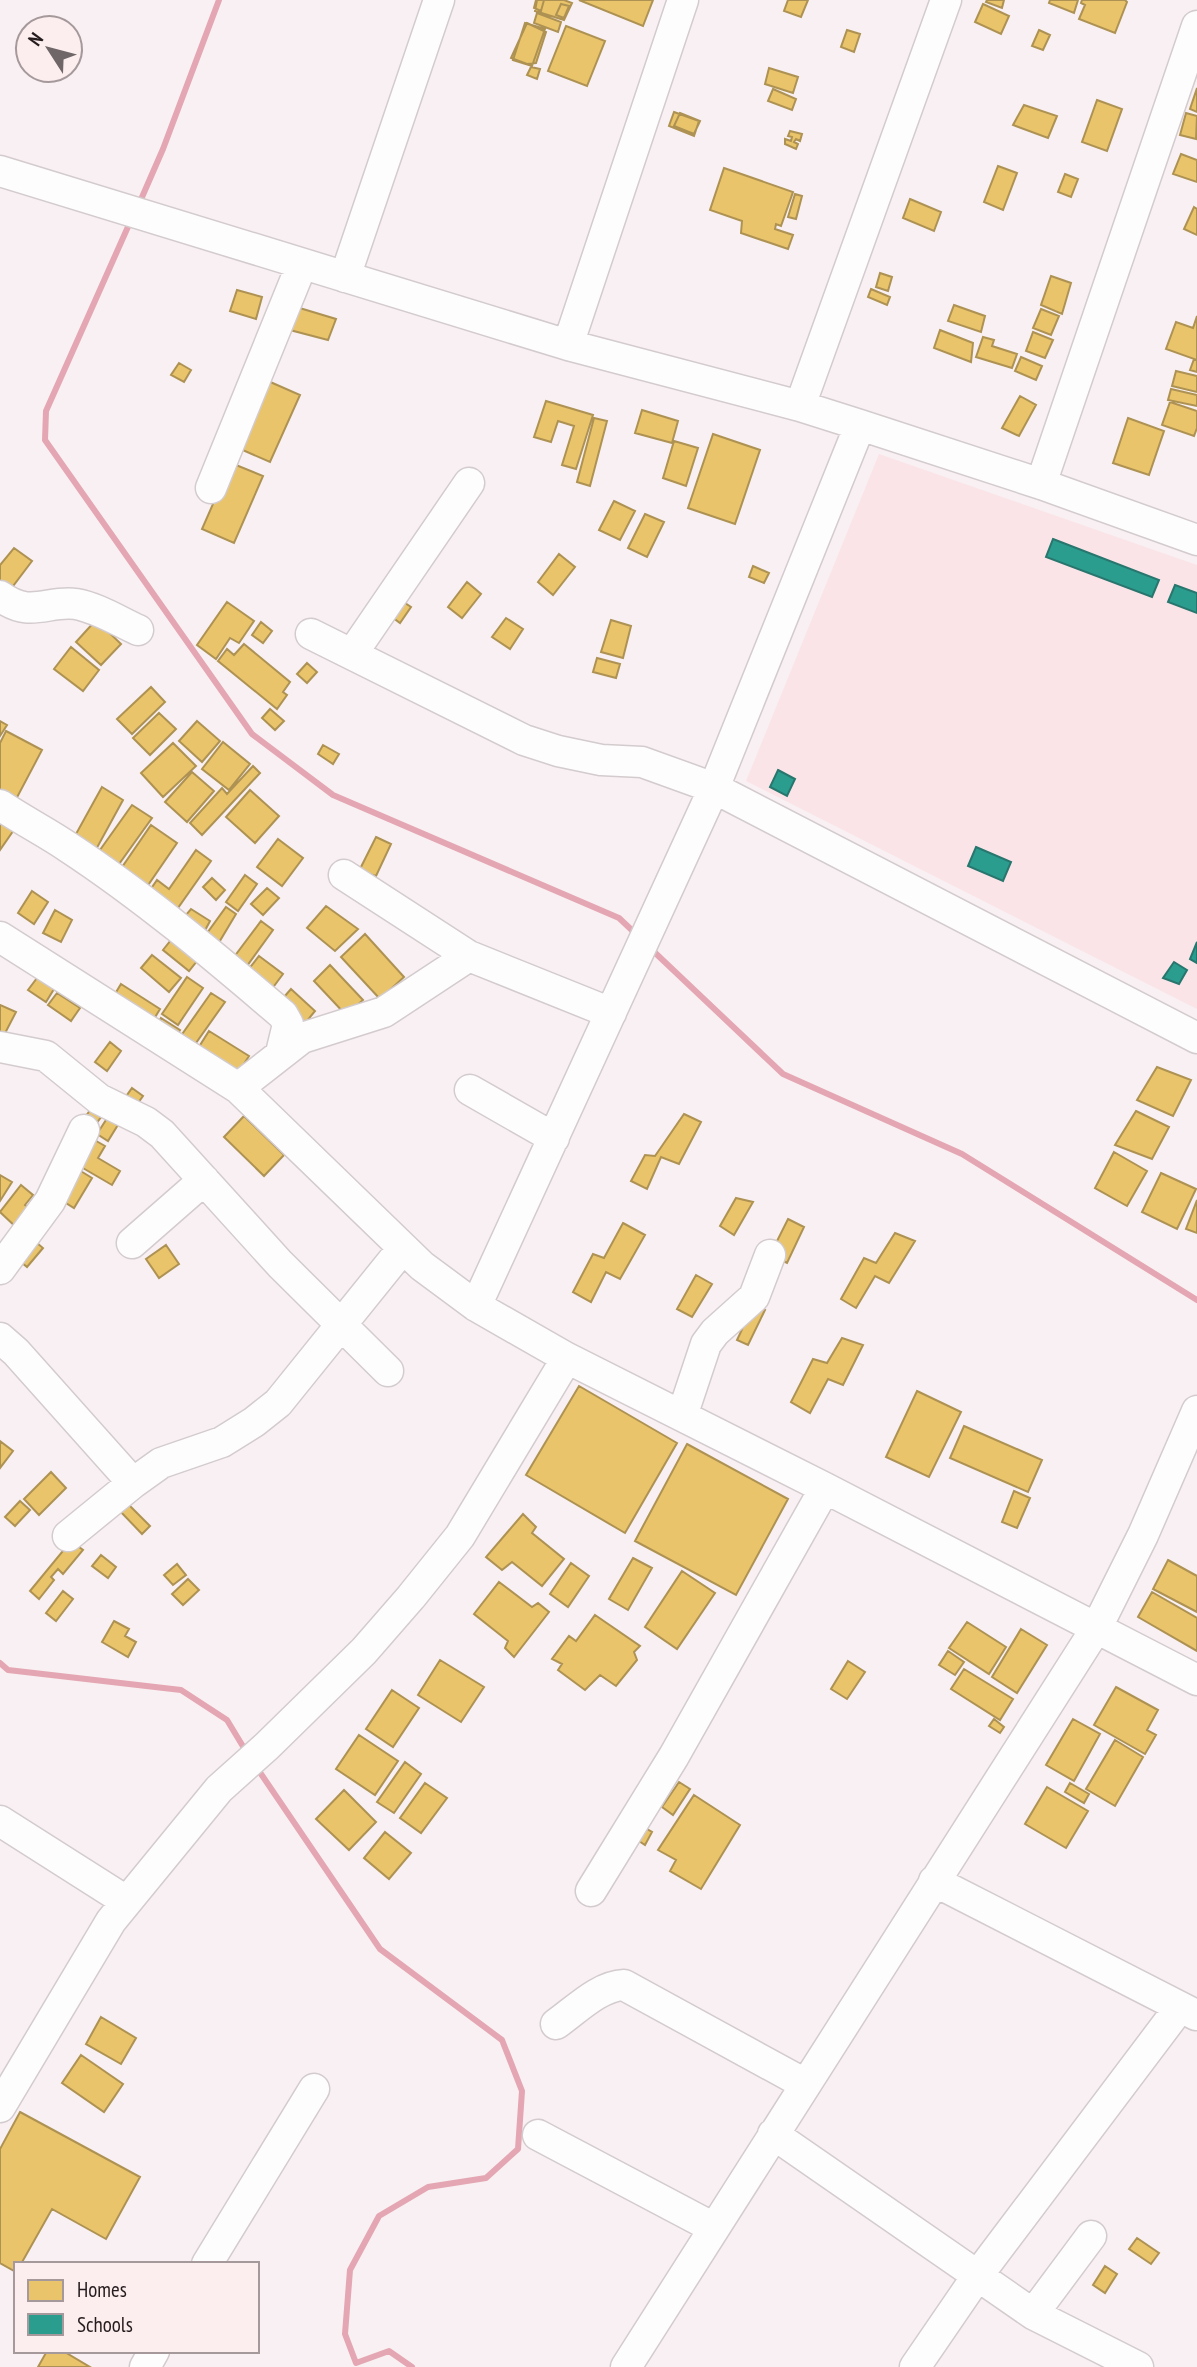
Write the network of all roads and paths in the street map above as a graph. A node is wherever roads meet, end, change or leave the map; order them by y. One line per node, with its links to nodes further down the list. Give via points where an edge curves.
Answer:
1 (439, 0): 7 (street)
2 (683, 0): 8 (street)
3 (946, 0): 9 (street)
4 (1197, 26): 12 (street)
5 (0, 171): 6 (street)
6 (302, 264): 7 (street); 13 (street)
7 (345, 277): 8 (street)
8 (568, 345): 9 (street)
9 (800, 407): 10 (street)
10 (860, 425): 12 (street); 19 (street)
11 (469, 483): 18 (street)
12 (1041, 484): 14 (street)
13 (211, 488)
14 (1197, 540)
15 (0, 596): 16 (street, via 36,609 71,604 90,607)
16 (138, 630)
17 (311, 634): 18 (street)
18 (352, 654): 19 (street, via 524,740 601,760 642,762)
19 (714, 788): 24 (street); 25 (street)
20 (0, 805): 27 (street, via 126,888 283,1014 288,1024)
21 (344, 875): 23 (street)
22 (0, 937): 28 (street)
23 (469, 956): 24 (street); 27 (street, via 384,1012 302,1038)
24 (611, 1013): 31 (street)
25 (1197, 1038)
26 (0, 1047): 32 (street, via 46,1056 99,1100 162,1134)
27 (281, 1053): 28 (street)
28 (238, 1088): 34 (street)
29 (470, 1090): 31 (street)
30 (84, 1130): 36 (street, via 55,1192)
31 (554, 1138): 37 (street)
32 (204, 1180): 33 (street); 38 (street)
33 (132, 1243)
34 (403, 1248): 37 (street); 38 (street)
35 (771, 1255): 43 (street, via 754,1297 706,1344)
36 (0, 1269)
37 (476, 1306): 40 (street)
38 (342, 1326): 41 (street); 44 (street, via 278,1403 254,1422 222,1441 171,1458)
39 (0, 1338): 44 (street)
40 (567, 1358): 43 (street); 52 (street, via 460,1536 411,1597 363,1651 219,1789)
41 (388, 1371)
42 (1197, 1411): 47 (street)
43 (682, 1416): 45 (street)
44 (133, 1483): 46 (street)
45 (825, 1488): 47 (street); 51 (street, via 674,1756)
46 (68, 1536)
47 (1097, 1627): 48 (street); 50 (street)
48 (1197, 1681)
49 (0, 1821): 52 (street)
50 (934, 1881): 53 (street); 55 (street)
51 (591, 1891)
52 (126, 1901): 57 (street, via 87,1958)
53 (1189, 2011): 63 (street)
54 (556, 2024): 55 (street, via 604,1990 624,1985)
55 (806, 2084): 58 (street)
56 (314, 2088): 62 (street)
57 (0, 2107)
58 (773, 2134): 60 (street); 63 (street)
59 (538, 2135): 60 (street)
60 (714, 2228): 65 (street)
61 (1091, 2236): 64 (street)
62 (208, 2262)
63 (978, 2275): 64 (street); 66 (street)
64 (1033, 2314): 67 (street)
65 (626, 2367)
66 (915, 2367)
67 (1138, 2367)

